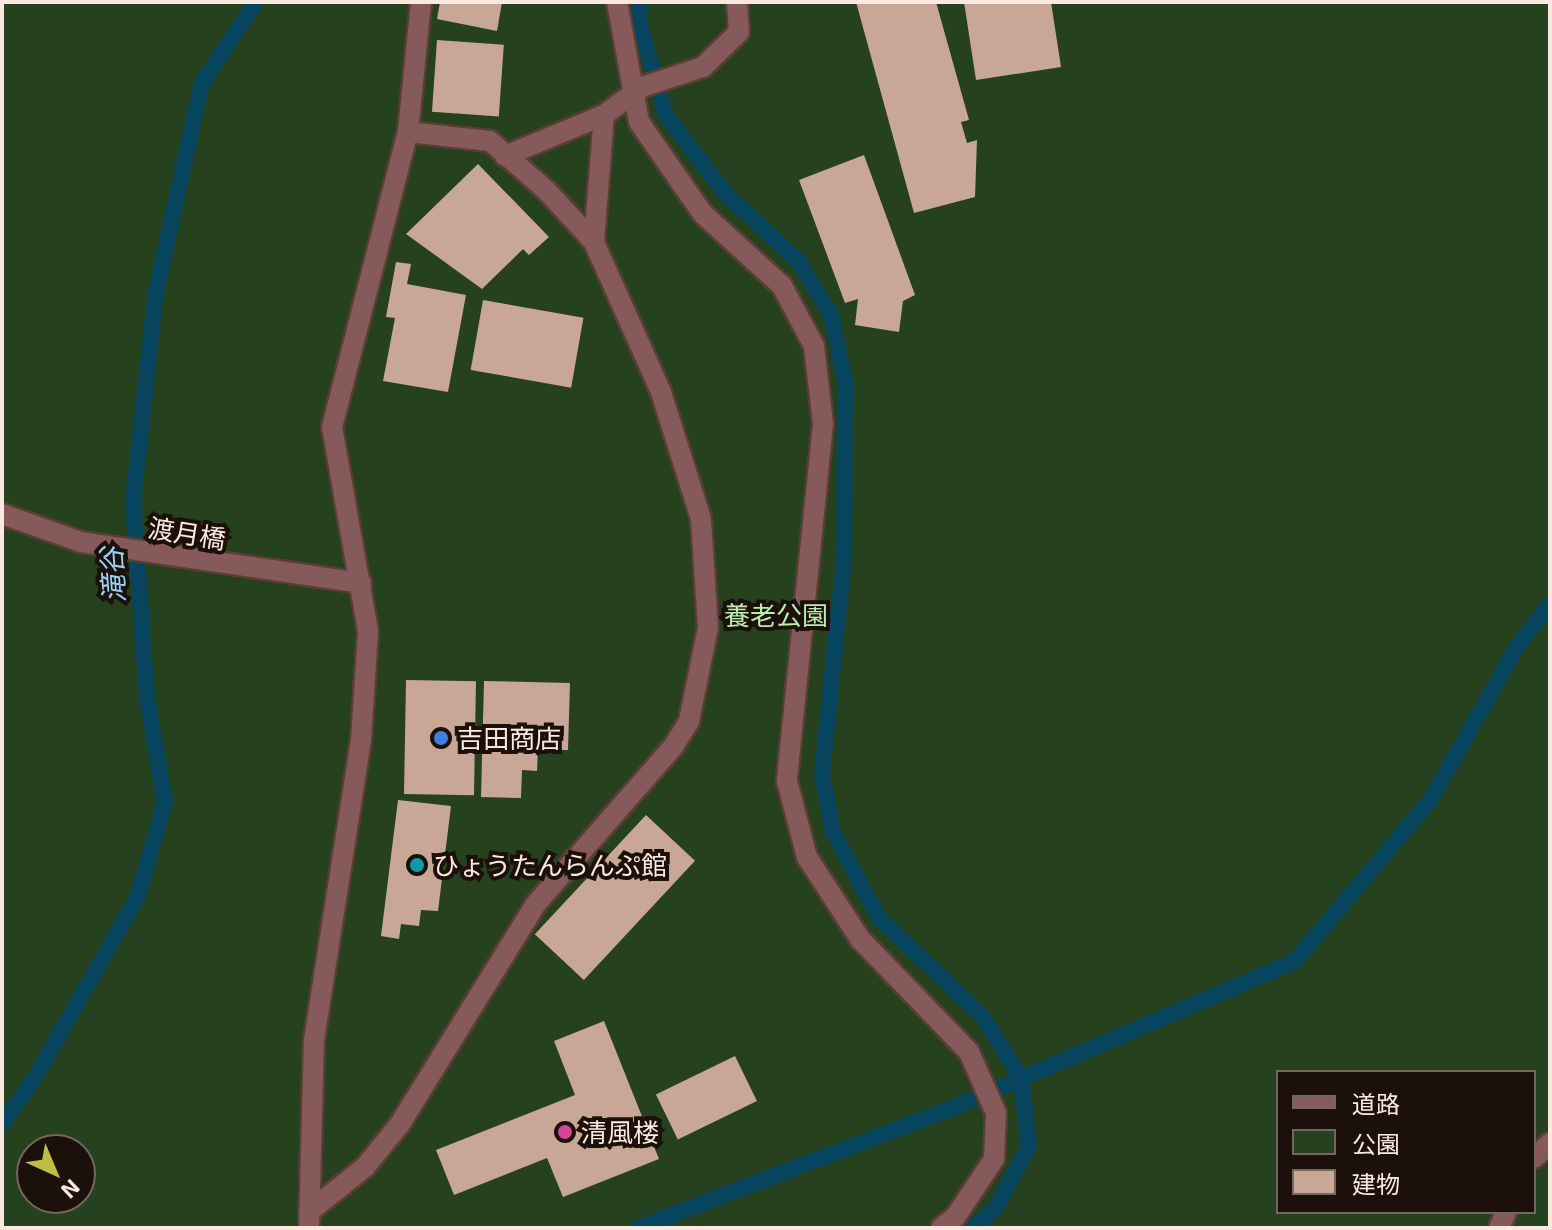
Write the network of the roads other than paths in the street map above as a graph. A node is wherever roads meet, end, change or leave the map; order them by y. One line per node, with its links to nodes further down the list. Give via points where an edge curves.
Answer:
1 (421, 2): 6 (street)
2 (617, 2): 4 (street)
3 (737, 2): 4 (street, via 739,32 703,67)
4 (637, 89): 5 (street); 12 (street, via 639,122 703,214 782,286 814,346 823,424 787,781 807,857 860,939 972,1058 996,1113 994,1159 956,1216)
5 (604, 115): 7 (street); 8 (street)
6 (408, 132): 7 (street, via 490,141); 10 (street, via 332,427)
7 (505, 156): 8 (street, via 546,190)
8 (594, 242): 11 (street, via 661,392 701,519 708,628 698,691 673,747 535,905 400,1124 365,1167)
9 (2, 514): 10 (street, 渡月橋, via 81,542)
10 (361, 583): 11 (street, via 368,631 361,740 314,1040)
11 (309, 1220)
12 (941, 1228)

